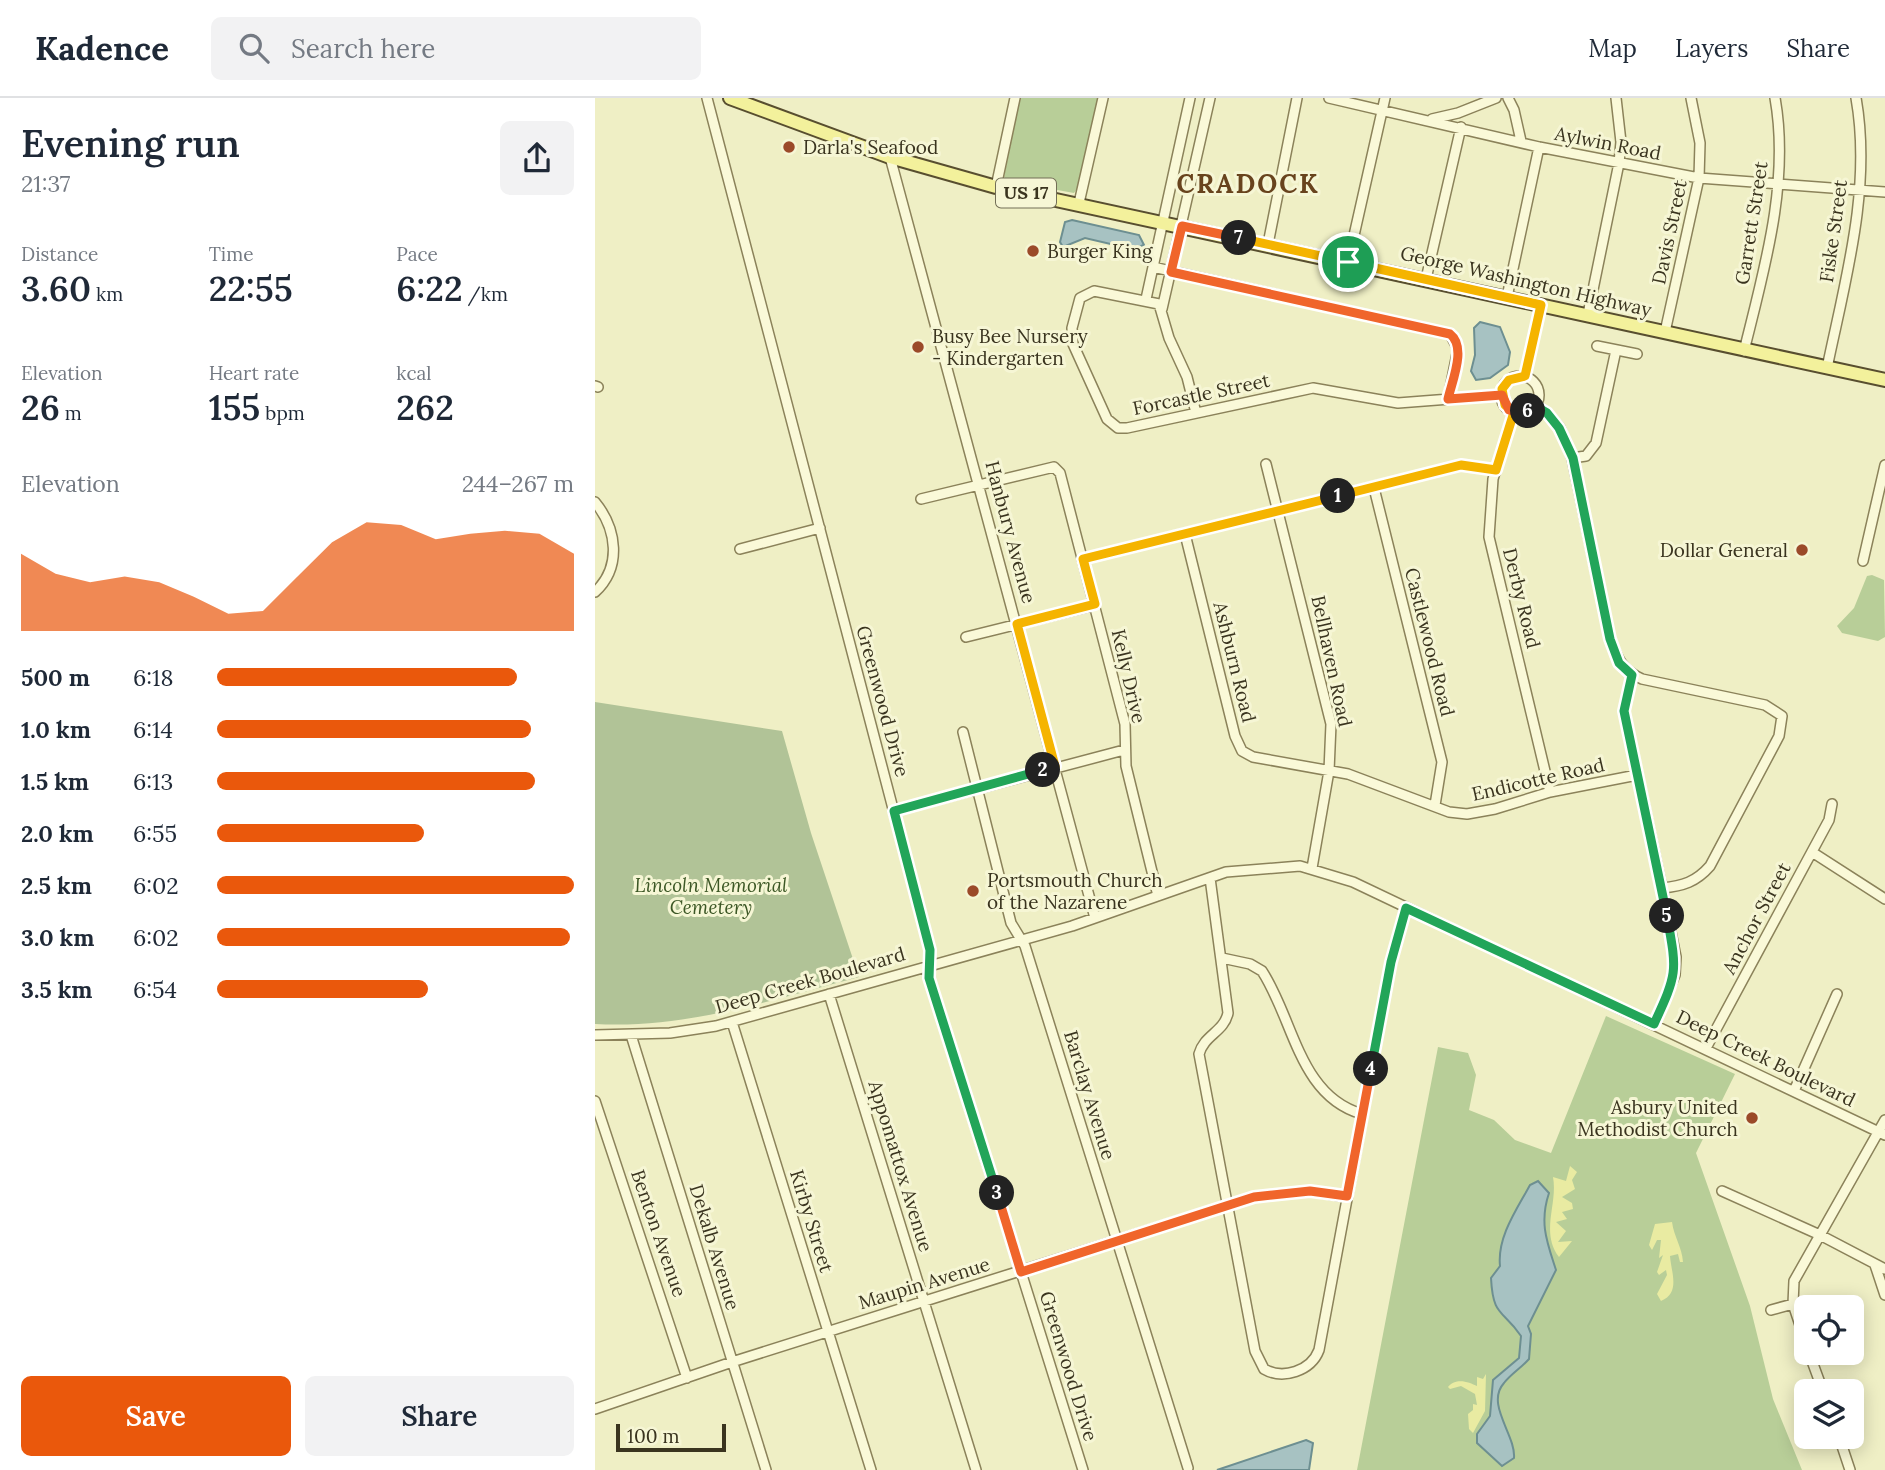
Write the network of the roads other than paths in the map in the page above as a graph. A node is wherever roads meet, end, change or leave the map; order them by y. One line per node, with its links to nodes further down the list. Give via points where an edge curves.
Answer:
1 (707, 98): 66 (street, Greenwood Drive)
2 (733, 98): 16 (main road, George Washington Highway / US 17)
3 (1015, 98): 26 (street)
4 (1103, 98): 29 (street)
5 (1190, 98): 30 (street)
6 (1210, 98): 31 (street)
7 (1297, 98): 32 (street)
8 (1329, 98): 17 (street, Aylwin Road)
9 (1385, 98): 17 (street)
10 (1496, 98): 18 (street)
11 (1508, 98): 20 (street)
12 (1616, 98): 23 (street)
13 (1691, 98): 24 (street, Davis Street, via 1700,143)
14 (1775, 98): 25 (street, Garrett Street, via 1780,142)
15 (1856, 98): 27 (street, Fiske Street)
16 (749, 101): 22 (main road, George Washington Highway / US 17)
17 (1383, 110): 18 (street, Aylwin Road); 33 (street)
18 (1427, 120): 19 (street, Aylwin Road)
19 (1461, 127): 20 (street, Aylwin Road); 36 (street)
20 (1521, 141): 21 (street, Aylwin Road)
21 (1539, 147): 23 (street, Aylwin Road); 37 (street)
22 (890, 157): 26 (main road, George Washington Highway / US 17); 61 (street, Hanbury Avenue)
23 (1619, 163): 24 (street, Aylwin Road); 41 (street)
24 (1699, 178): 25 (street, Aylwin Road); 42 (street, Davis Street)
25 (1776, 185): 27 (street, Aylwin Road); 45 (street, Garrett Street, via 1767,259)
26 (996, 187): 29 (main road, George Washington Highway / US 17)
27 (1860, 191): 28 (street, Aylwin Road); 47 (street, Fiske Street)
28 (1885, 192)
29 (1079, 203): 30 (main road, George Washington Highway / US 17)
30 (1163, 222): 31 (main road, George Washington Highway / US 17); 34 (street)
31 (1182, 226): 32 (main road, George Washington Highway / US 17); 35 (street)
32 (1268, 244): 33 (main road, George Washington Highway / US 17)
33 (1348, 262): 36 (main road, George Washington Highway / US 17)
34 (1153, 267): 35 (street); 38 (street)
35 (1171, 272): 40 (street); 53 (street, via 1450,334 1458,349)
36 (1426, 279): 37 (main road, George Washington Highway / US 17)
37 (1507, 297): 39 (main road, George Washington Highway / US 17)
38 (1146, 299): 40 (street); 56 (street, Forcastle Street, via 1100,291 1084,294 1072,328 1076,352 1107,419 1118,428)
39 (1541, 305): 41 (main road, George Washington Highway / US 17); 48 (street)
40 (1162, 309): 56 (street)
41 (1588, 314): 42 (main road, George Washington Highway / US 17)
42 (1665, 332): 45 (main road, George Washington Highway / US 17)
43 (1598, 346): 44 (street)
44 (1616, 350): 46 (street); 57 (street, via 1597,443 1586,456)
45 (1744, 351): 47 (main road, George Washington Highway / US 17)
46 (1637, 354)
47 (1827, 368): 49 (main road, George Washington Highway / US 17)
48 (1525, 376): 52 (street, via 1509,380); 54 (street, via 1538,388)
49 (1869, 378): 50 (main road, George Washington Highway / US 17); 51 (main road, George Washington Highway / US 17)
50 (1885, 380)
51 (1885, 386)
52 (1502, 395): 53 (street, Forcastle Street); 55 (street)
53 (1448, 399): 56 (street, Forcastle Street, via 1398,403 1313,388)
54 (1535, 406): 55 (street); 57 (street, via 1559,428)
55 (1514, 412): 60 (street, Derby Road)
56 (1196, 413)
57 (1573, 458): 75 (street, via 1610,639 1619,663)
58 (1266, 464): 65 (street, Bellhaven Road)
59 (1885, 465): 70 (street)
60 (1496, 470): 62 (street, via 1461,465); 82 (street, Derby Road, via 1489,537)
61 (980, 486): 63 (street); 69 (street, Kelly Drive, via 1054,467 1060,474); 73 (street, Hanbury Avenue)
62 (1374, 488): 65 (street); 84 (street, Castlewood Road, via 1442,762)
63 (921, 499)
64 (595, 502): 71 (street, via 610,526 614,551 605,582)
65 (1278, 511): 67 (street); 79 (street, Bellhaven Road, via 1331,724)
66 (820, 527): 68 (street); 85 (street, Greenwood Drive)
67 (1185, 534): 69 (street); 79 (street, Ashburn Road, via 1242,751)
68 (740, 549)
69 (1083, 559): 72 (street, Kelly Drive)
70 (1863, 561)
71 (595, 592)
72 (1095, 604): 73 (street); 77 (street, Kelly Drive, via 1125,724)
73 (1017, 624): 74 (street); 78 (street, Hanbury Avenue)
74 (966, 637)
75 (1632, 675): 80 (street, via 1624,711); 89 (street, via 1765,705 1782,716 1779,736 1710,866 1682,886)
76 (963, 732): 81 (street, Barclay Avenue)
77 (1124, 750): 78 (street); 90 (street, Kelly Drive)
78 (1055, 766): 81 (street); 93 (street, Hanbury Avenue)
79 (1329, 771): 84 (street, Endicotte Road); 87 (street, Bellhaven Road)
80 (1637, 775): 82 (street, Endicotte Road); 89 (street)
81 (976, 790): 85 (street); 94 (street, Barclay Avenue, via 1011,923)
82 (1550, 792): 84 (street, Endicotte Road, via 1467,814)
83 (1832, 804): 86 (street, Anchor Street)
84 (1435, 805)
85 (894, 811): 96 (street, Greenwood Drive, via 930,950)
86 (1812, 852): 91 (street); 103 (street, Anchor Street)
87 (1312, 868): 88 (street, Deep Creek Boulevard, via 1248,868); 92 (street, Deep Creek Boulevard)
88 (1210, 878): 90 (street, Deep Creek Boulevard); 95 (street)
89 (1662, 888): 100 (street, via 1676,957 1675,975)
90 (1158, 896): 93 (street, Deep Creek Boulevard)
91 (1885, 899)
92 (1406, 908): 100 (street, Deep Creek Boulevard); 106 (street)
93 (1095, 918): 94 (street, Deep Creek Boulevard)
94 (1020, 938): 96 (street, Deep Creek Boulevard); 113 (street, Barclay Avenue)
95 (1221, 958): 106 (street, via 1262,971 1310,1073 1339,1105); 111 (street, via 1227,1021 1199,1054)
96 (929, 964): 97 (street, Deep Creek Boulevard); 116 (street, Greenwood Drive, via 929,978)
97 (829, 993): 99 (street, Deep Creek Boulevard); 118 (street, Appomattox Avenue)
98 (1837, 994): 104 (street)
99 (732, 1021): 102 (street, Deep Creek Boulevard, via 699,1030); 122 (street, Kirby Street)
100 (1654, 1024): 103 (street, Deep Creek Boulevard)
101 (595, 1035): 102 (street, Deep Creek Boulevard)
102 (631, 1035): 123 (street, Dekalb Avenue)
103 (1706, 1048): 104 (street, Deep Creek Boulevard)
104 (1794, 1091): 108 (street, Deep Creek Boulevard)
105 (595, 1101): 124 (street, Benton Avenue)
106 (1362, 1114): 110 (street)
107 (1885, 1120): 108 (street)
108 (1882, 1134): 112 (street)
109 (1723, 1191): 112 (street)
110 (1347, 1196): 111 (street, Maupin Avenue, via 1292,1191); 111 (street, via 1319,1350 1312,1363 1289,1374 1271,1373 1258,1361)
111 (1230, 1205): 113 (street, Maupin Avenue)
112 (1820, 1235): 114 (street); 119 (street, via 1794,1281)
113 (1117, 1241): 116 (street, Maupin Avenue); 127 (street, Barclay Avenue)
114 (1875, 1265): 115 (street); 117 (street)
115 (1885, 1269)
116 (1021, 1272): 118 (street, Maupin Avenue); 131 (street, Greenwood Drive)
117 (1885, 1295)
118 (925, 1301): 122 (street, Maupin Avenue); 130 (street, Appomattox Avenue)
119 (1793, 1304): 120 (street); 121 (street)
120 (1794, 1307)
121 (1771, 1310)
122 (828, 1331): 123 (street, Maupin Avenue); 129 (street, Kirby Street)
123 (732, 1362): 124 (street, Maupin Avenue); 128 (street, Dekalb Avenue)
124 (688, 1378): 125 (street, Maupin Avenue)
125 (595, 1409)
126 (1843, 1449): 132 (street)
127 (1188, 1468)
128 (766, 1470)
129 (871, 1470)
130 (976, 1470)
131 (1083, 1470)
132 (1850, 1470)

